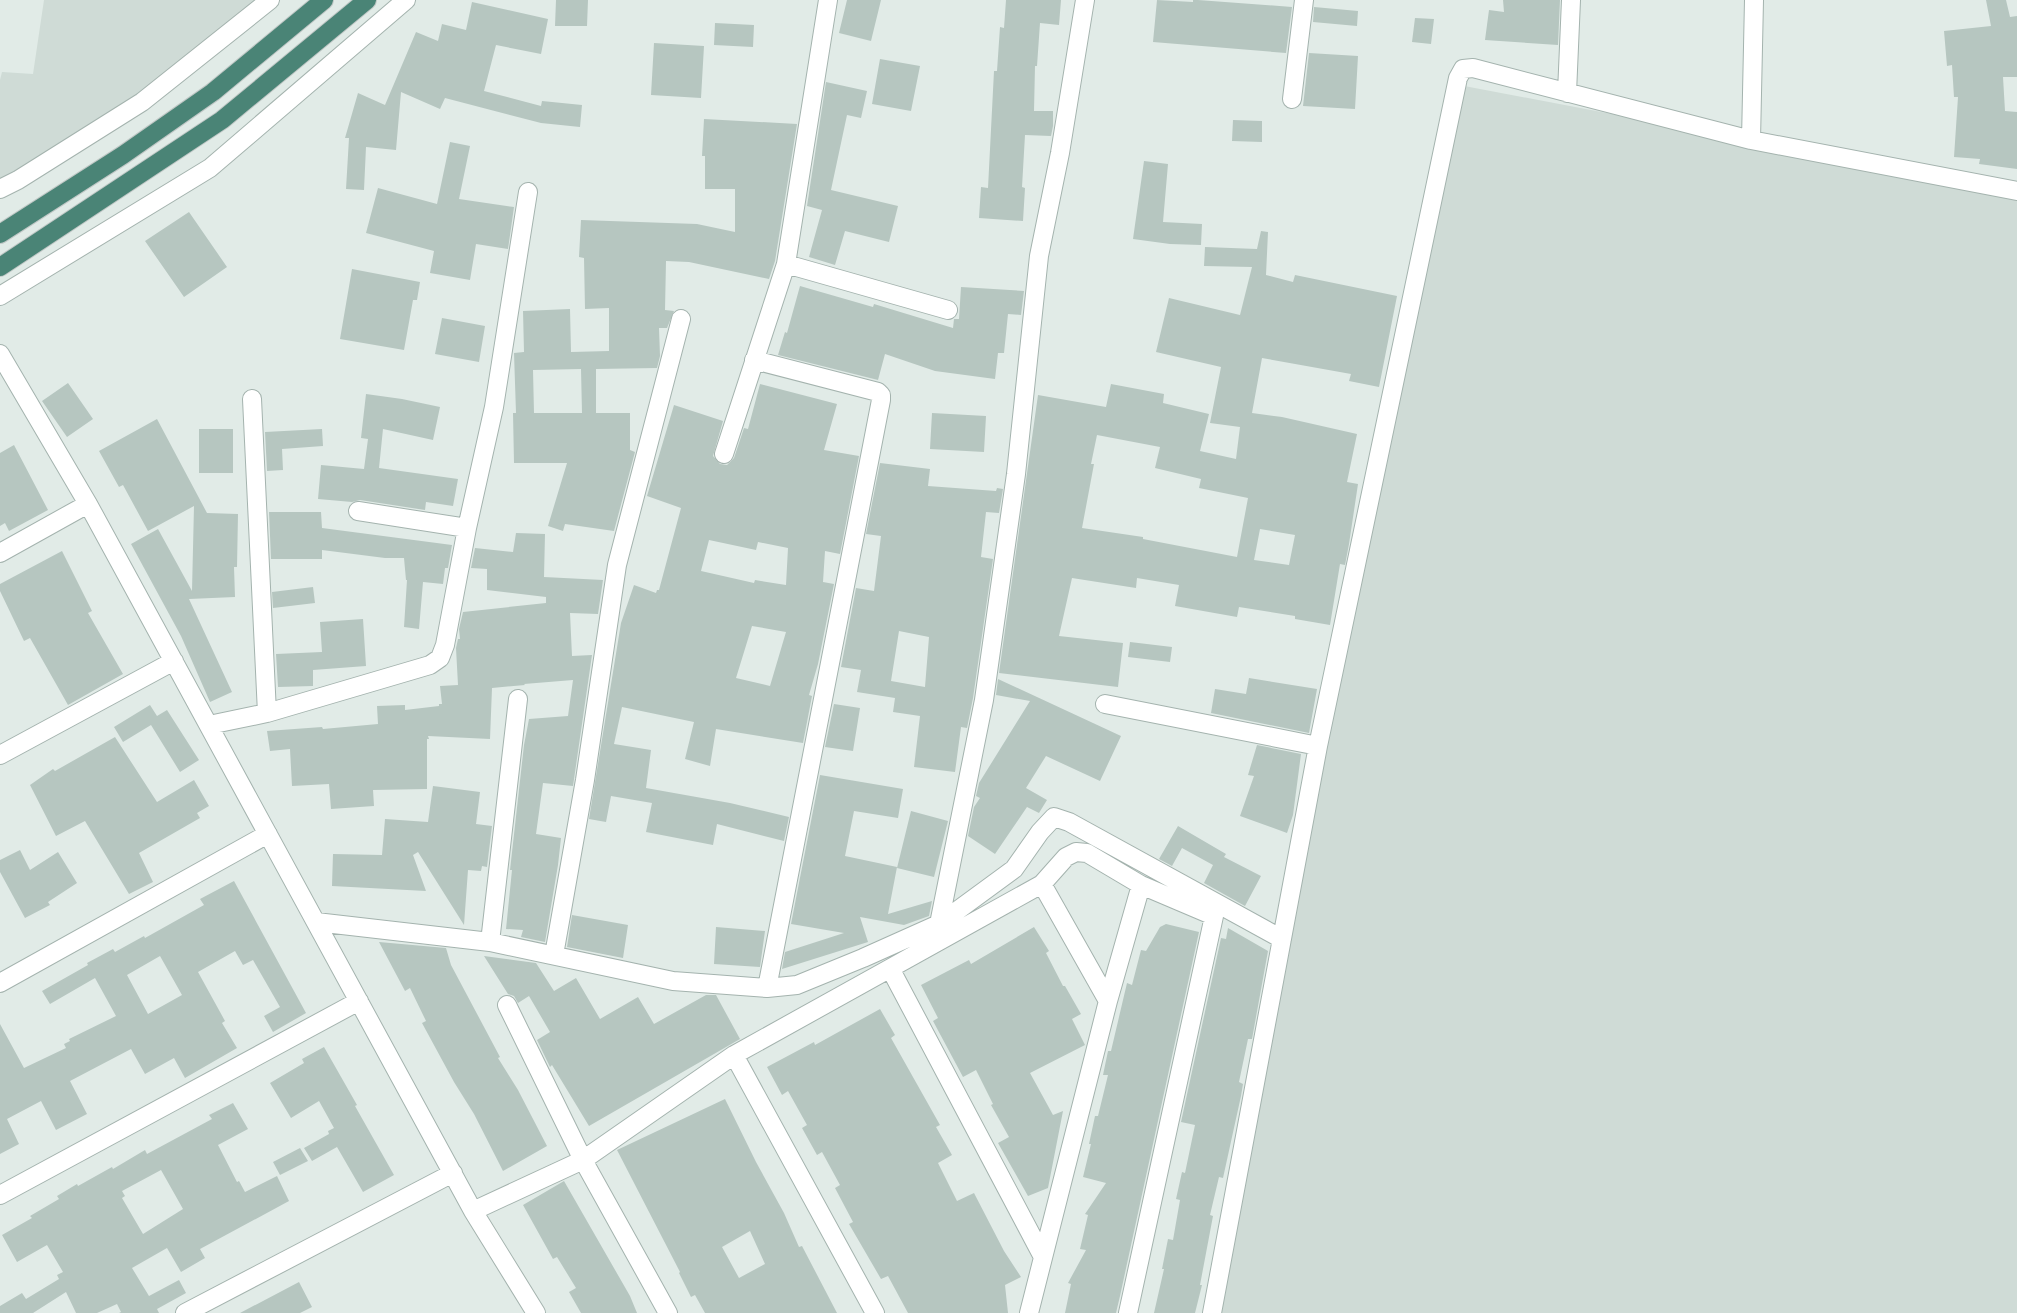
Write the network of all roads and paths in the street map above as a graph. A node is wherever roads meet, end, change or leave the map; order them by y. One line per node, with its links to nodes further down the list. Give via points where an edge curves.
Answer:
1 (270, 0): 13 (street, via 142,102)
2 (324, 0): 16 (highway, via 213,92)
3 (367, 0): 18 (highway, via 222,120)
4 (406, 0): 19 (street, via 210,168)
5 (828, 0): 17 (street)
6 (1085, 0): 41 (street, via 1039,256 1016,474 984,700)
7 (1304, 0): 11 (street)
8 (1571, 0): 10 (street)
9 (1754, 0): 12 (street)
10 (1567, 93): 12 (street); 35 (street, via 1473,68 1464,69 1458,78)
11 (1293, 99)
12 (1751, 140): 14 (street)
13 (0, 189)
14 (2017, 191)
15 (528, 192): 28 (street, via 494,407)
16 (0, 234)
17 (786, 264): 20 (street); 23 (street)
18 (0, 267)
19 (0, 296)
20 (948, 310)
21 (681, 319): 44 (street, via 617,565)
22 (0, 354): 26 (street)
23 (754, 360): 25 (street); 47 (street, via 881,395)
24 (252, 399): 33 (street)
25 (724, 454)
26 (88, 504): 29 (street); 30 (street)
27 (358, 512): 28 (street)
28 (467, 528): 33 (street, via 440,658 430,665)
29 (0, 553)
30 (174, 661): 34 (street); 36 (street)
31 (518, 699): 43 (street)
32 (1105, 704): 35 (street)
33 (267, 712): 34 (street)
34 (209, 725): 37 (street)
35 (1318, 746): 42 (street)
36 (0, 755)
37 (268, 834): 40 (street); 46 (street)
38 (1042, 884): 39 (street, via 1066,857 1076,852 1087,853); 45 (street); 49 (street)
39 (1141, 885): 49 (street); 62 (street, via 1214,916)
40 (316, 922): 43 (street); 48 (street)
41 (939, 924): 42 (street, via 1014,869 1054,817); 47 (street, via 797,985)
42 (1282, 939): 63 (street)
43 (490, 942): 44 (street)
44 (554, 955): 47 (street, via 673,981)
45 (891, 970): 51 (street); 56 (street)
46 (0, 983)
47 (767, 988)
48 (359, 1001): 53 (street); 54 (street)
49 (1108, 1001): 56 (street)
50 (507, 1005): 52 (street)
51 (734, 1055): 52 (street); 60 (street)
52 (582, 1160): 55 (street); 59 (street)
53 (453, 1173): 55 (street); 57 (street)
54 (0, 1195)
55 (473, 1211): 58 (street)
56 (1044, 1257): 61 (street)
57 (184, 1313)
58 (536, 1313)
59 (668, 1313)
60 (876, 1313)
61 (1029, 1313)
62 (1128, 1313)
63 (1212, 1313)

